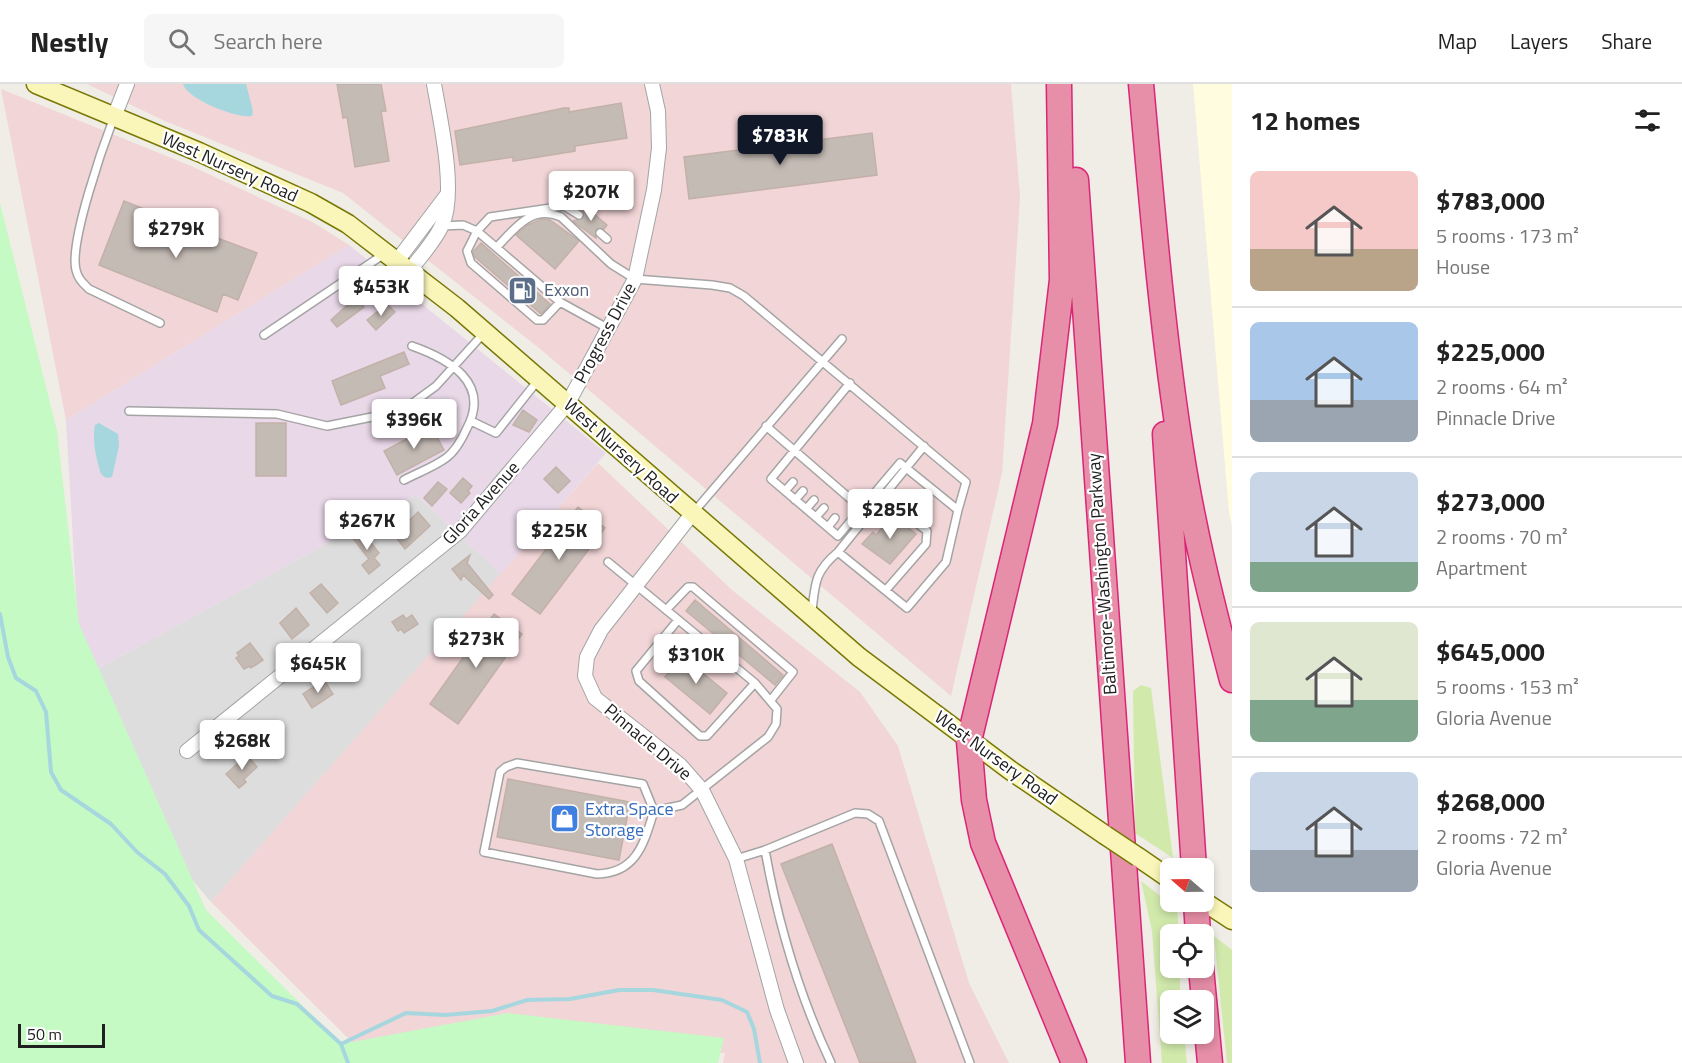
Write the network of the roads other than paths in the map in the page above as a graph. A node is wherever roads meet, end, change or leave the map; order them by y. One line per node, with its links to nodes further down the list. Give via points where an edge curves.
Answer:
1 (36, 84): 8 (main road, West Nursery Road)
2 (127, 84): 8 (street)
3 (434, 84): 9 (street)
4 (652, 84): 17 (street, Progress Drive, via 658,111 659,148)
5 (1059, 84): 62 (highway, via 1062,280 1046,424)
6 (1069, 84): 77 (highway, Baltimore-Washington Parkway)
7 (1141, 84): 18 (highway)
8 (114, 117): 16 (main road, West Nursery Road, via 311,203 348,224); 20 (lane, via 96,168 75,254 76,269 80,281 89,289)
9 (447, 195): 11 (street); 16 (street)
10 (579, 215): 12 (lane, via 564,206 490,217)
11 (442, 226): 12 (lane, via 463,225); 16 (street)
12 (477, 231): 15 (lane); 19 (lane, via 467,251 471,263 532,317 543,320)
13 (600, 233): 14 (lane)
14 (607, 239)
15 (497, 248): 17 (lane, via 522,219 554,213 611,264); 19 (lane)
16 (398, 261): 22 (main road, West Nursery Road); 23 (lane)
17 (634, 279): 21 (street, Progress Drive); 26 (lane, via 730,288)
18 (1160, 296): 59 (highway, via 1181,450 1202,563); 67 (highway, via 1156,304)
19 (561, 302): 21 (lane)
20 (160, 323)
21 (609, 329): 30 (street, Progress Drive)
22 (485, 332): 27 (lane); 28 (main road, West Nursery Road)
23 (264, 335)
24 (842, 339): 26 (lane)
25 (412, 346): 27 (lane)
26 (822, 360): 29 (lane); 33 (lane)
27 (453, 367): 31 (lane, via 410,405 327,426 277,414); 32 (lane, via 468,380 474,394)
28 (539, 378): 30 (main road, West Nursery Road); 32 (lane, via 496,433)
29 (850, 383): 34 (lane); 35 (lane)
30 (568, 403): 48 (main road, West Nursery Road); 63 (street, Gloria Avenue, via 460,531)
31 (129, 411)
32 (471, 421): 37 (lane, via 446,458)
33 (766, 426): 35 (lane); 48 (lane)
34 (924, 446): 36 (lane); 47 (lane, via 966,482)
35 (795, 451): 39 (lane, via 771,479); 46 (lane, via 816,475)
36 (906, 468): 41 (lane); 46 (lane, via 900,463); 47 (lane)
37 (404, 480)
38 (793, 482): 39 (lane)
39 (785, 491): 42 (lane)
40 (803, 491): 42 (lane)
41 (884, 497): 52 (lane); 55 (lane, via 927,531 926,544)
42 (795, 500): 45 (lane)
43 (814, 500): 45 (lane)
44 (824, 508): 49 (lane)
45 (806, 509): 49 (lane)
46 (861, 509): 51 (lane, via 838,536)
47 (958, 510): 55 (lane, via 946,562 908,608)
48 (692, 514): 54 (street, Pinnacle Drive); 57 (main road, West Nursery Road)
49 (816, 517): 51 (lane)
50 (835, 518): 51 (lane)
51 (828, 527)
52 (838, 552): 55 (lane); 57 (lane, via 817,576)
53 (608, 562): 54 (lane)
54 (635, 584): 56 (lane); 64 (street, Pinnacle Drive, via 601,630 587,657 585,676 595,698 680,765)
55 (886, 590)
56 (666, 610): 58 (lane); 61 (lane, via 688,587 693,587 793,672)
57 (811, 617): 62 (main road, West Nursery Road)
58 (678, 620): 60 (lane); 60 (lane, via 636,671 639,681 700,736 707,736)
59 (1232, 680)
60 (755, 683): 61 (lane)
61 (771, 700): 64 (lane, via 777,709 776,724 768,736)
62 (969, 741): 69 (main road, West Nursery Road, bridge); 76 (highway, via 974,800 983,843)
63 (187, 751)
64 (702, 790): 65 (lane, via 682,805); 68 (street, Pinnacle Drive)
65 (654, 811): 65 (lane, via 637,855 627,867 612,874 484,852 500,772 517,763 643,784)
66 (765, 850): 68 (lane); 74 (lane, via 794,970); 75 (lane, via 855,813 868,814 879,821)
67 (1193, 858)
68 (736, 859): 73 (street, Pinnacle Drive, via 777,1010)
69 (1160, 872)
70 (1214, 909): 71 (main road)
71 (1232, 920)
72 (1202, 978): 78 (highway)
73 (796, 1063)
74 (831, 1063)
75 (970, 1063)
76 (1074, 1063)
77 (1138, 1063)
78 (1210, 1063)

